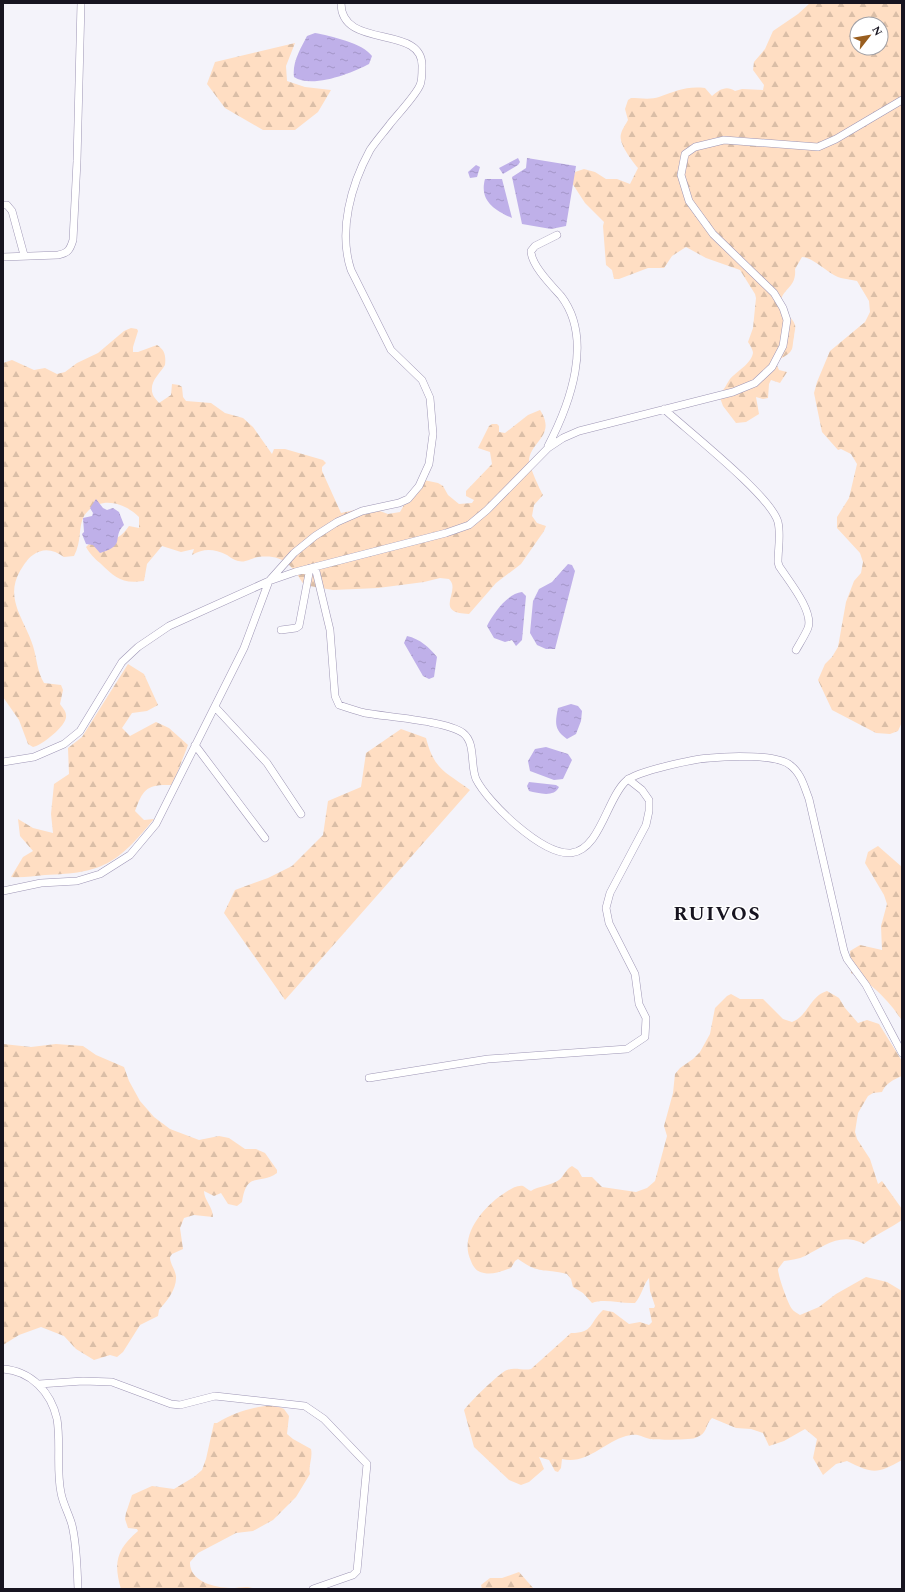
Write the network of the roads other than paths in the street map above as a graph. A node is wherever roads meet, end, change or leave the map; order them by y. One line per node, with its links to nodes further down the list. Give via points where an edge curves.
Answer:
1 (81, 3): 6 (street, via 73,240 70,250 66,253)
2 (341, 3): 11 (street, via 341,13 347,23 356,29 408,43 418,52 422,65 420,85 371,150 356,180 346,221 346,257 391,350 422,380 430,398 433,434 429,464 419,486 408,499 362,511 320,532 294,553)
3 (902, 100): 8 (street, via 818,147 724,140 695,147 685,154 681,175 689,201 713,234 774,293 787,320 783,346 772,367 756,383 733,392)
4 (3, 204): 6 (street, via 12,211)
5 (557, 235): 9 (street, via 530,251 533,262 563,300 574,323 578,342 578,360 564,415)
6 (24, 255): 7 (street)
7 (3, 257)
8 (664, 409): 9 (street, via 579,431); 13 (street, via 757,492 772,510 778,521 779,566 803,603 809,621)
9 (548, 448): 10 (street, via 487,510 468,525 446,533)
10 (312, 567): 11 (street); 12 (street, via 299,626); 17 (street, via 330,630 335,696 339,705 364,712 450,727 463,734 470,743 476,777 483,790 536,841 557,852 572,853 584,846 597,833 620,786)
11 (269, 581): 14 (street, via 244,648); 16 (street, via 169,626 138,647 122,662 80,731 64,744 34,757)
12 (281, 630)
13 (796, 650)
14 (215, 707): 15 (street); 18 (street, via 267,763)
15 (195, 745): 19 (street); 20 (street, via 156,824 130,855 100,874 77,881 41,883)
16 (3, 762)
17 (628, 779): 21 (street, via 639,774 710,758 764,757 789,764 800,775 809,799 844,951 866,985); 22 (street, via 642,790 649,800 649,811 646,825 610,894 606,908 609,923 635,974 639,1004 646,1018 645,1037 627,1049 488,1059)
18 (302, 814)
19 (265, 838)
20 (3, 892)
21 (902, 1053)
22 (369, 1078)
23 (3, 1369): 24 (street, via 14,1370)
24 (39, 1384): 25 (street, via 57,1420 61,1493 76,1545); 26 (street, via 112,1382 171,1404 180,1405 215,1396 305,1406 324,1419 367,1464 357,1571 353,1575)
25 (78, 1589)
26 (313, 1589)

